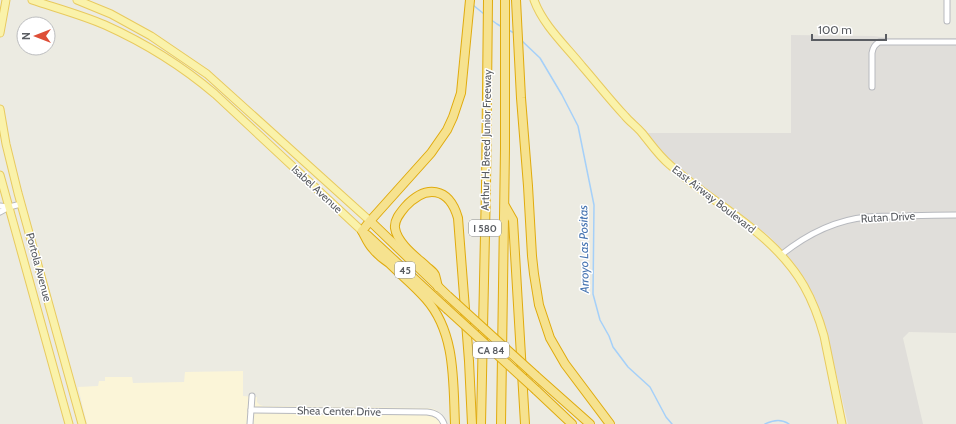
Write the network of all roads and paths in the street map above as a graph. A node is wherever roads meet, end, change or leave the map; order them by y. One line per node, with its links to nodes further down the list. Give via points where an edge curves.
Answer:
1 (6, 0): 11 (main road)
2 (32, 0): 23 (main road, Isabel Avenue, via 104,25 160,53 215,94)
3 (77, 0): 22 (main road, Isabel Avenue, via 111,14 151,36 207,74)
4 (470, 0): 22 (highway, via 461,93 450,123 431,153)
5 (488, 0): 35 (highway, Arthur H. Breed Junior Freeway / I 580)
6 (516, 0): 40 (highway, via 534,274 539,305 550,338 565,364)
7 (534, 0): 24 (main road, East Airway Boulevard, via 553,32 668,163 754,230)
8 (947, 0): 10 (street)
9 (505, 2): 18 (highway, Arthur H. Breed Junior Freeway / I 580)
10 (947, 21)
11 (0, 33)
12 (956, 42): 13 (street, via 879,42 872,48)
13 (872, 87)
14 (0, 109): 16 (main road, Portola Avenue)
15 (0, 175): 19 (main road, Portola Avenue)
16 (21, 204): 19 (street); 30 (main road, Portola Avenue)
17 (0, 206): 19 (street)
18 (504, 206): 36 (highway, Arthur H. Breed Junior Freeway / I 580); 37 (highway, via 513,220)
19 (9, 207): 20 (street); 29 (main road, Portola Avenue)
20 (0, 212)
21 (956, 215): 24 (street, Rutan Drive, via 853,219 815,232)
22 (370, 221): 23 (highway); 25 (highway, Isabel Avenue / 45)
23 (362, 231): 26 (highway, Isabel Avenue / 45); 33 (highway, via 372,248 426,298 440,320 450,352)
24 (781, 255): 41 (main road, East Airway Boulevard, via 803,284 816,310 824,336)
25 (438, 286): 34 (highway, via 434,274 402,243 395,230 397,218 409,203 415,197 432,192 446,197 452,203 458,218); 39 (highway, Isabel Avenue / CA 84, bridge)
26 (447, 309): 38 (highway, Isabel Avenue / CA 84, bridge)
27 (252, 396): 28 (street)
28 (250, 410): 31 (street); 32 (street, Shea Center Drive, via 427,412 437,414)
29 (69, 424)
30 (82, 424)
31 (250, 424)
32 (444, 424)
33 (455, 424)
34 (472, 424)
35 (481, 424)
36 (500, 424)
37 (524, 424)
38 (572, 424)
39 (590, 424)
40 (610, 424)
41 (842, 424)

